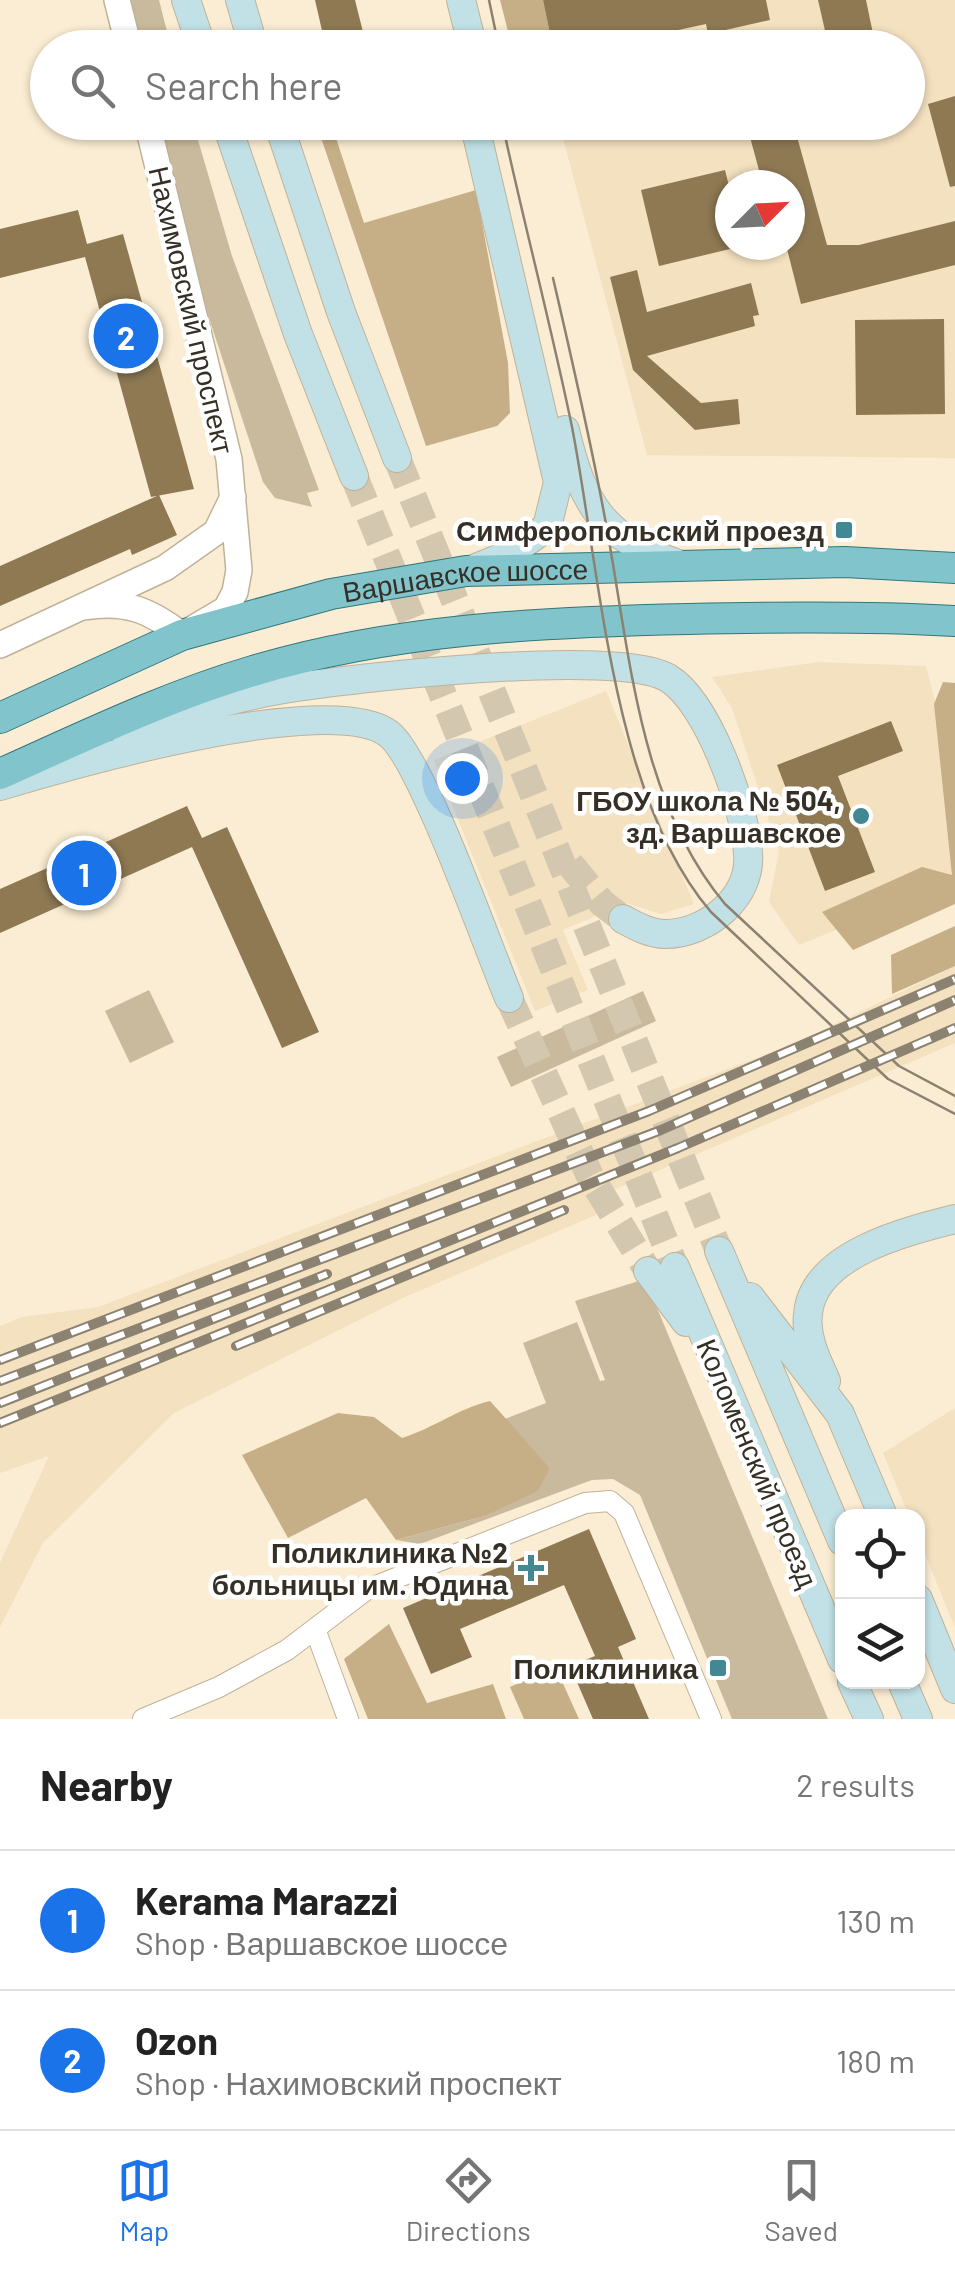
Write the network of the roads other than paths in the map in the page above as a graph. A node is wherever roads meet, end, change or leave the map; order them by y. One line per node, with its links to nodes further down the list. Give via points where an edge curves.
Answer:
1 (117, 0): 6 (street)
2 (186, 0): 7 (main road)
3 (446, 0): 9 (main road)
4 (462, 0): 10 (main road)
5 (242, 5): 8 (main road)
6 (124, 30)
7 (196, 30)
8 (249, 30)
9 (453, 30)
10 (469, 30)
11 (151, 140): 18 (street, Нахимовский проспект, via 229,459)
12 (232, 140): 17 (main road)
13 (284, 140): 16 (main road)
14 (478, 140): 21 (main road, via 558,482 554,512 537,537)
15 (495, 140): 19 (main road, via 572,458 596,513 633,548)
16 (397, 458)
17 (354, 476)
18 (232, 497): 22 (street, via 216,532 165,568); 24 (street, Нахимовский проспект, via 235,592 226,609)
19 (679, 564): 20 (main road, Варшавское шоссе); 21 (main road, Варшавское шоссе)
20 (955, 568)
21 (466, 572): 24 (main road, Варшавское шоссе, via 331,594)
22 (84, 607): 24 (street, via 137,606); 25 (street)
23 (955, 621): 27 (main road, Варшавское шоссе, via 548,622 354,647 254,670)
24 (182, 635): 26 (main road, Варшавское шоссе)
25 (0, 645)
26 (0, 718)
27 (63, 746): 28 (main road, Варшавское шоссе); 30 (main road, via 283,689 599,662 650,670 669,678 699,708 747,834 749,862 732,902 686,932 661,934)
28 (0, 774)
29 (0, 786): 31 (main road, via 215,731 337,720 376,728 403,750 416,774)
30 (623, 919)
31 (509, 998)
32 (955, 1219): 34 (main road, via 845,1262 811,1299 810,1343)
33 (661, 1269): 39 (main road, Коломенский проезд, via 712,1355)
34 (840, 1414): 35 (main road); 36 (main road, Коломенский проезд, via 722,1258)
35 (880, 1509)
36 (835, 1524)
37 (925, 1616): 40 (main road)
38 (315, 1629): 44 (street, via 219,1687); 45 (street); 46 (street, via 366,1590 585,1503 610,1501 624,1513)
39 (835, 1644)
40 (955, 1688)
41 (852, 1689): 47 (main road)
42 (854, 1689): 48 (main road)
43 (905, 1689): 49 (main road)
44 (143, 1719)
45 (348, 1719)
46 (711, 1719)
47 (860, 1719)
48 (869, 1719)
49 (918, 1719)

